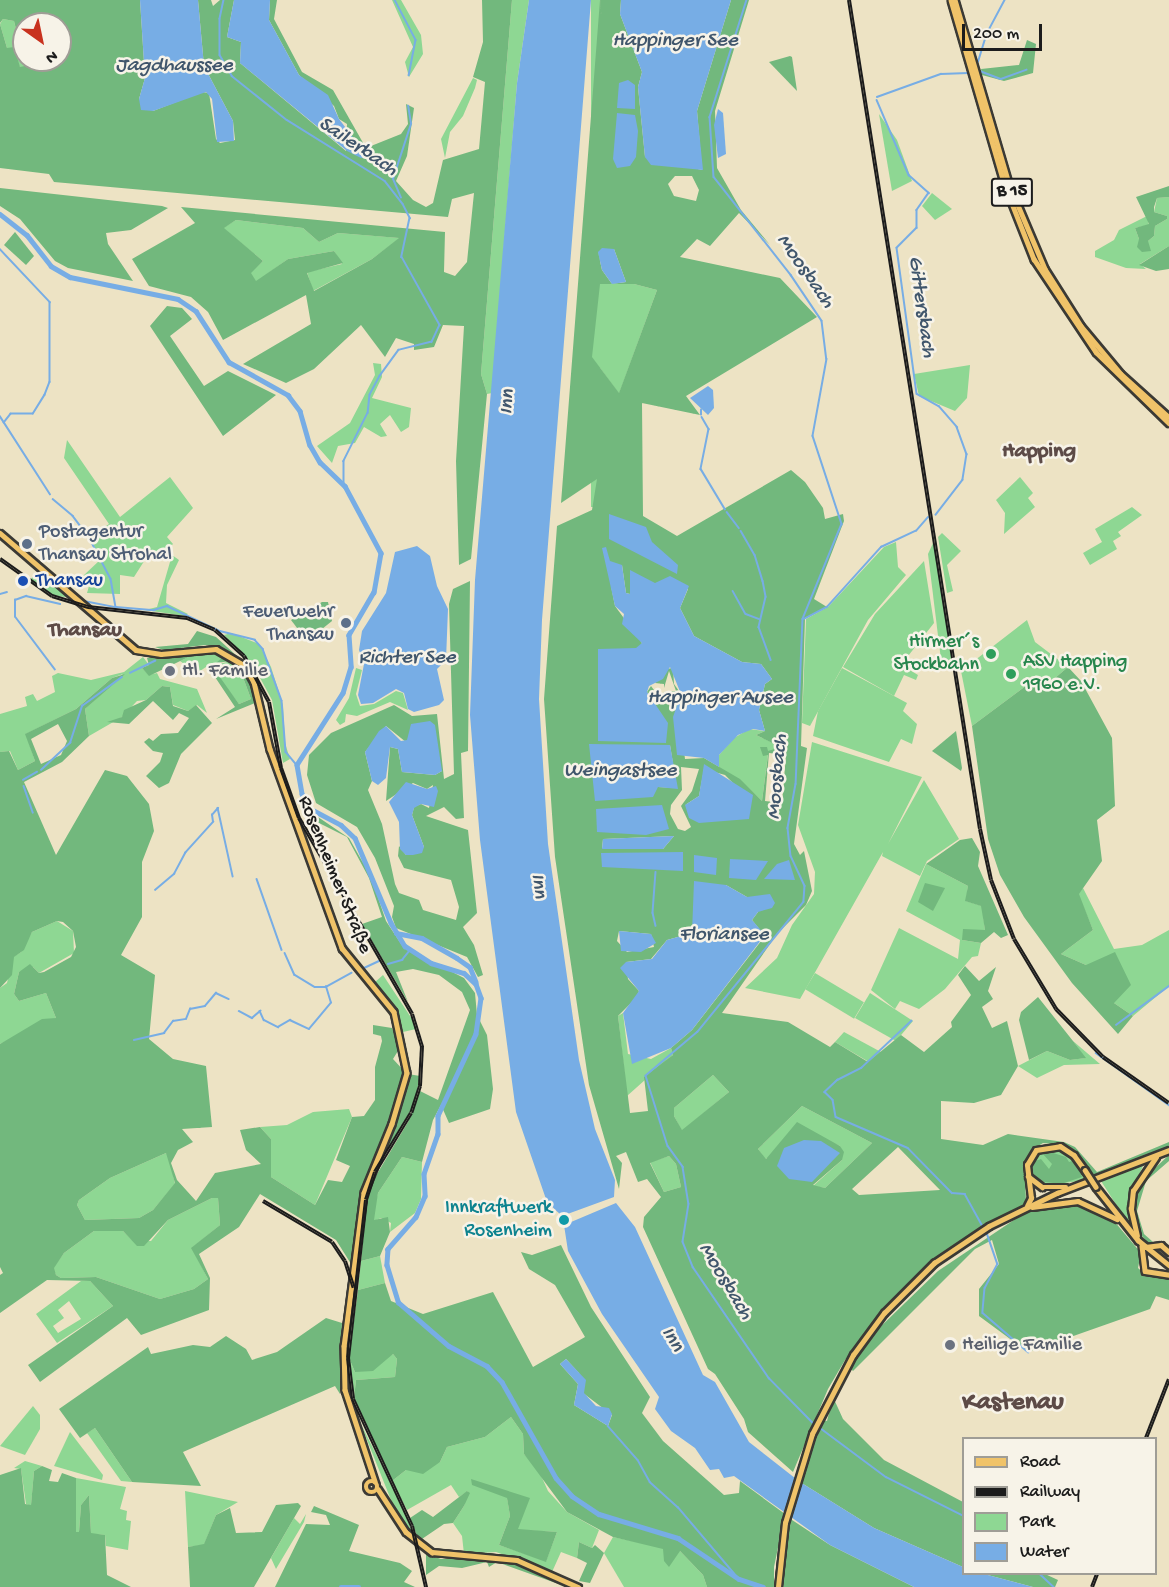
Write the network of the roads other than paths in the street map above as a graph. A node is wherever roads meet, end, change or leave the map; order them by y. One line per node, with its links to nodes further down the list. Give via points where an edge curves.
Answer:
1 (953, 0): 2 (main road, B 15, via 1009,184 1045,269 1081,326 1121,374); 3 (main road, B 15, via 1004,183 1034,259 1096,352)
2 (1169, 417)
3 (1169, 423)
4 (0, 533): 19 (main road, Rosenheimer Straße, via 136,650 160,654 216,649 245,666 254,682 270,749 342,948 394,1012 407,1073 388,1135 364,1193 344,1346 345,1390 365,1442)
5 (1169, 1150): 6 (main road)
6 (1157, 1155): 8 (main road); 12 (main road, via 1133,1191 1131,1218)
7 (1028, 1176): 8 (main road, via 1045,1188); 9 (main road); 11 (main road, bridge, via 1029,1157 1049,1145 1068,1150)
8 (1072, 1187): 9 (main road)
9 (1027, 1206): 10 (main road)
10 (1020, 1209): 11 (main road, via 1078,1201); 22 (main road, via 947,1253 884,1313 835,1384 798,1470 785,1523)
11 (1121, 1221): 12 (main road)
12 (1141, 1244): 13 (main road); 15 (main road); 16 (main road)
13 (1156, 1246): 14 (main road, via 1164,1246); 15 (main road)
14 (1169, 1252)
15 (1155, 1256): 16 (main road); 17 (main road)
16 (1144, 1259): 18 (main road, via 1145,1271)
17 (1169, 1265)
18 (1169, 1275)
19 (372, 1481): 20 (main road); 20 (main road, via 366,1489)
20 (376, 1491): 21 (main road, via 411,1537 432,1552 517,1560)
21 (578, 1587)
22 (778, 1587)

